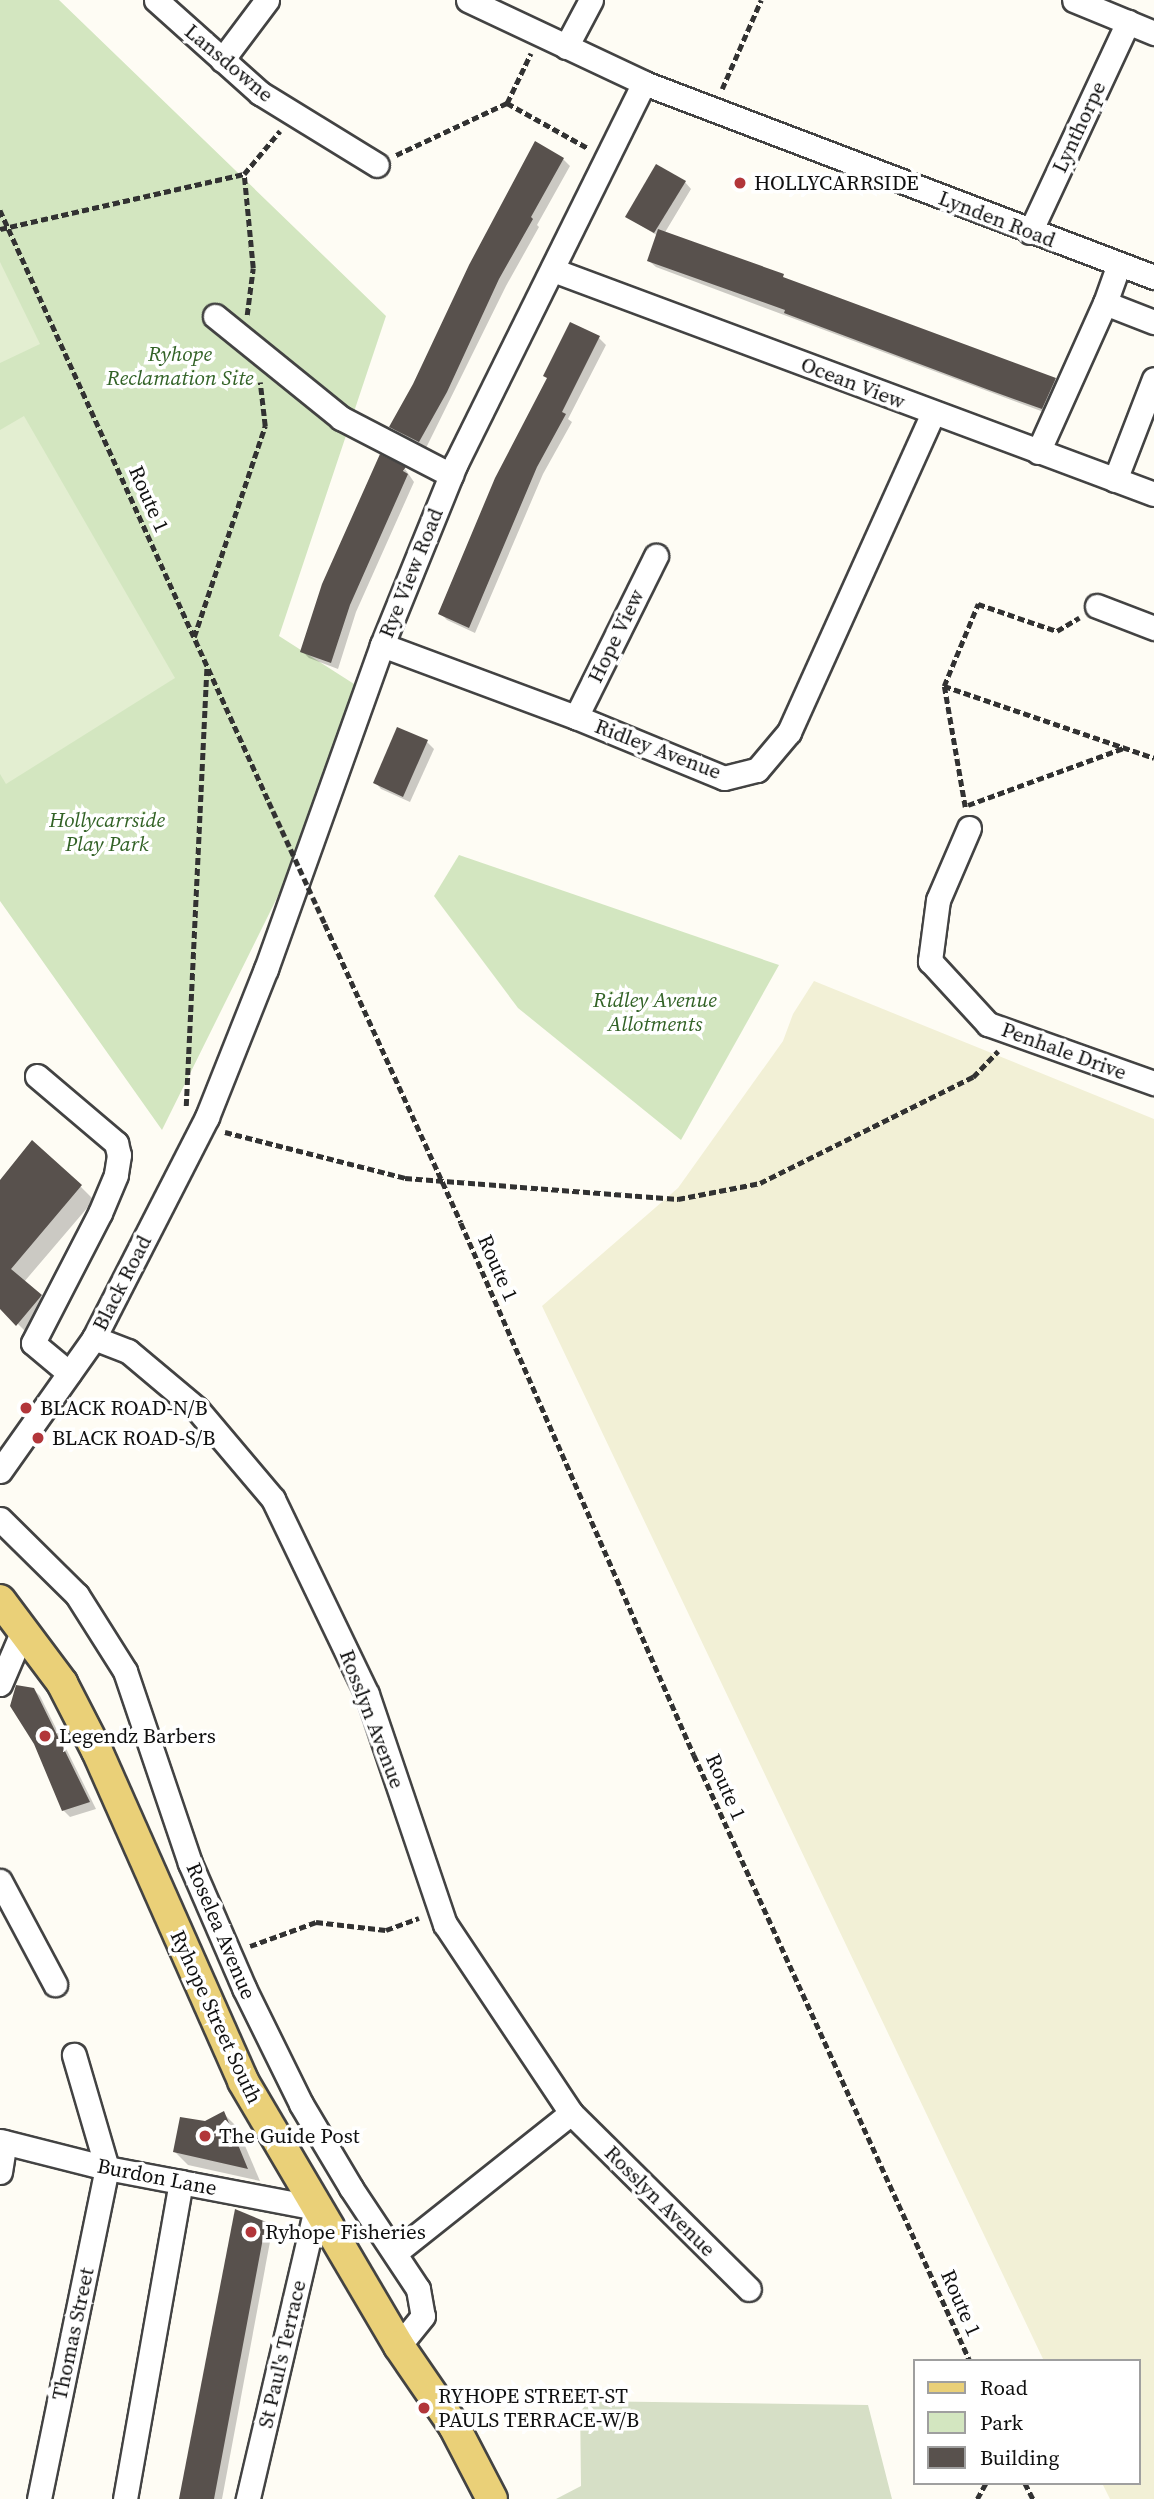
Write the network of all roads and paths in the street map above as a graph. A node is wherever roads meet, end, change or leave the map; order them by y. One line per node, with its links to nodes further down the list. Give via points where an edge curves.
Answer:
1 (156, 0): 11 (street, Lansdowne)
2 (267, 0): 11 (street)
3 (468, 0): 9 (street, Lynden Road)
4 (591, 0): 10 (street)
5 (761, 0): 14 (path)
6 (1074, 0): 7 (street)
7 (1128, 22): 8 (street); 22 (street, Lynthorpe)
8 (1154, 33)
9 (539, 35): 10 (street, Lynden Road); 13 (path)
10 (566, 47): 12 (street, Lynden Road)
11 (222, 60): 15 (street, Lansdowne, via 260,93)
12 (645, 83): 14 (street, Lynden Road); 16 (street, Rye View Road)
13 (507, 103): 16 (path); 17 (path)
14 (713, 110): 22 (street, Lynden Road)
15 (294, 114): 17 (street, Lansdowne); 18 (path)
16 (607, 159): 24 (street, Rye View Road)
17 (377, 165)
18 (244, 174): 20 (path); 29 (path, via 253,268)
19 (0, 210): 20 (path, Route 1)
20 (8, 228): 21 (path); 39 (path, Route 1)
21 (0, 229)
22 (1030, 232): 23 (street, Lynden Road)
23 (1119, 264): 25 (street, Lynden Road); 26 (street)
24 (553, 270): 31 (street, Ocean View); 33 (street, Rye View Road)
25 (1154, 277)
26 (1105, 303): 28 (street); 32 (street)
27 (215, 316): 29 (street)
28 (1154, 322)
29 (250, 344): 33 (street, via 341,418); 39 (path, via 265,426)
30 (1154, 379): 34 (street)
31 (933, 413): 32 (street, Ocean View); 43 (street, Ridley Avenue, via 789,732 757,770 724,778)
32 (1038, 452): 34 (street, Ocean View)
33 (451, 475): 40 (street, Rye View Road)
34 (1115, 480): 35 (street, Ocean View)
35 (1154, 494)
36 (656, 556): 43 (street, Hope View)
37 (1097, 606): 38 (street); 42 (path, via 1057,631 978,604)
38 (1154, 628)
39 (194, 637): 41 (path, Route 1)
40 (382, 645): 43 (street, Ridley Avenue); 49 (street, Rye View Road)
41 (207, 666): 51 (path); 53 (path, Route 1, bridge)
42 (944, 685): 44 (path); 46 (path)
43 (576, 717)
44 (1125, 748): 45 (path); 46 (path)
45 (1154, 758)
46 (967, 817): 47 (street, Penhale Drive, via 938,900 930,961 988,1024)
47 (1015, 1033): 50 (street, Penhale Drive); 53 (path, via 973,1077 760,1183 678,1199)
48 (37, 1076): 55 (street, via 116,1143 119,1155 100,1213 33,1343)
49 (221, 1083): 52 (street, Black Road)
50 (1154, 1083)
51 (186, 1110)
52 (203, 1127): 53 (path, via 405,1178); 54 (street, Black Road)
53 (442, 1181): 75 (path, Route 1, via 694,1755)
54 (94, 1338): 55 (street, Black Road); 62 (street, Rosslyn Avenue, via 128,1351 197,1409 274,1499 367,1695)
55 (69, 1373): 56 (street, Black Road)
56 (0, 1471)
57 (0, 1519): 63 (street, Roselea Avenue, via 77,1595 125,1671 190,1863)
58 (0, 1600): 59 (main road, Ryhope Street South)
59 (24, 1628): 60 (street); 71 (main road, Ryhope Street South, via 62,1683 97,1751 243,2081)
60 (0, 1684)
61 (0, 1881): 64 (street)
62 (441, 1910): 63 (path, via 386,1930 316,1922); 66 (street, Rosslyn Avenue, via 445,1924)
63 (229, 1953): 72 (street, Roselea Avenue, via 301,2104)
64 (55, 1984)
65 (74, 2055): 68 (street)
66 (570, 2113): 72 (street); 73 (street, Rosslyn Avenue)
67 (3, 2141): 68 (street, Burdon Lane); 69 (street)
68 (107, 2168): 70 (street, Burdon Lane); 76 (street, Thomas Street)
69 (0, 2172)
70 (181, 2182): 71 (street, Burdon Lane); 77 (street)
71 (316, 2208): 74 (main road, Ryhope Street South); 78 (street, St Paul's Terrace)
72 (396, 2252): 74 (street, Roselea Avenue, via 418,2288 423,2316)
73 (749, 2290)
74 (399, 2346): 79 (main road, Ryhope Street South, via 454,2426)
75 (969, 2359)
76 (39, 2499)
77 (125, 2499)
78 (248, 2499)
79 (492, 2499)

